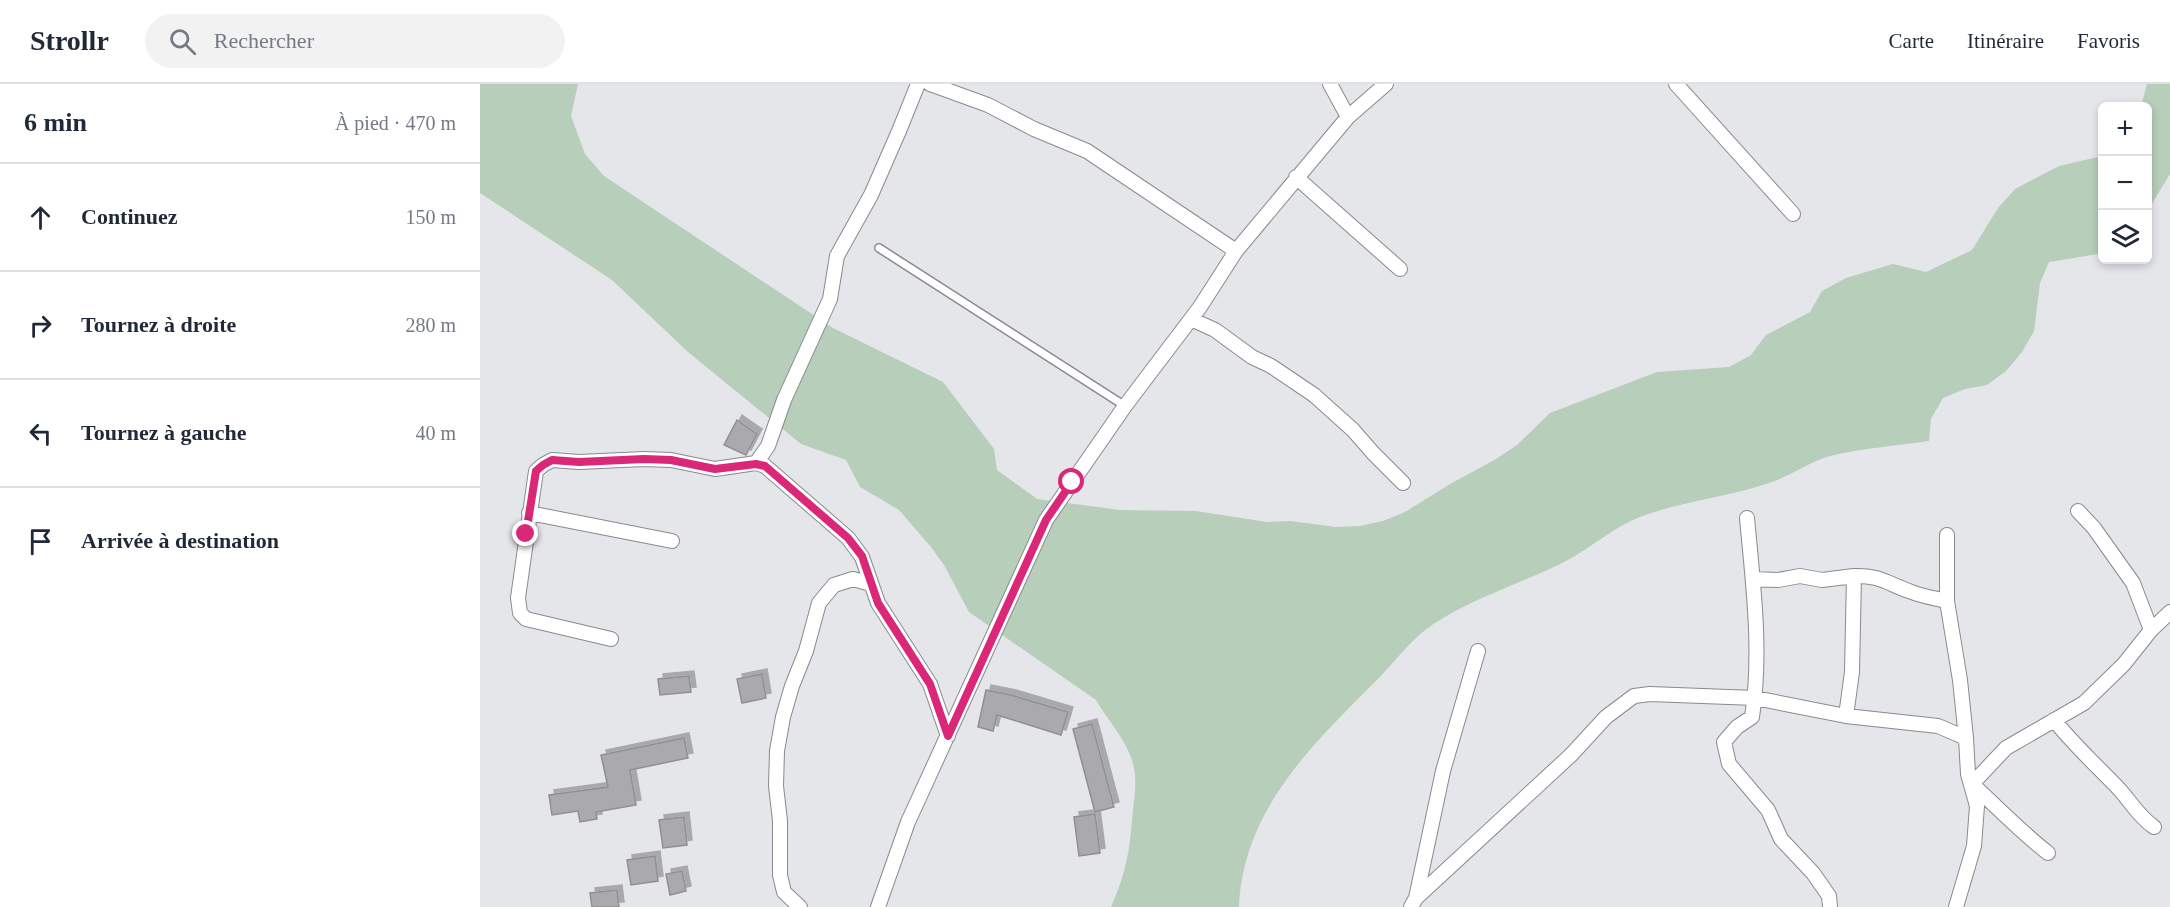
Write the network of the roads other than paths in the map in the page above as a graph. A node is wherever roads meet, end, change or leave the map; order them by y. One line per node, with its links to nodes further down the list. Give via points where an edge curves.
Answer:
1 (918, 84): 14 (street, via 871,195 837,256 830,299 787,392 768,446)
2 (930, 84): 10 (street, via 988,105 1087,152)
3 (1330, 84): 6 (street)
4 (1386, 84): 6 (street)
5 (1676, 84): 8 (street)
6 (1348, 117): 7 (street)
7 (1296, 177): 10 (street); 11 (street)
8 (1792, 214)
9 (879, 248): 13 (lane)
10 (1236, 251): 12 (street)
11 (1400, 268)
12 (1191, 319): 13 (street); 15 (street, via 1215,330 1314,395)
13 (1125, 406): 32 (street, via 1046,520)
14 (756, 464): 17 (street, via 715,469 653,459 552,460 536,471); 23 (street, via 777,474 848,538 862,556)
15 (1403, 483)
16 (2079, 511): 26 (street, via 2133,583)
17 (529, 513): 20 (street); 27 (street, via 518,598 520,613 526,619)
18 (1747, 518): 22 (street)
19 (1947, 535): 24 (street)
20 (672, 541)
21 (1854, 576): 22 (street, via 1822,580 1800,576); 24 (street, via 1870,576); 30 (street, via 1852,672)
22 (1753, 579): 29 (street)
23 (871, 584): 32 (street, via 878,603 930,684); 38 (street, via 853,579 834,585 819,603 783,717 776,786 780,875 784,892)
24 (1947, 601): 33 (street)
25 (2170, 612): 26 (street)
26 (2151, 630): 31 (street, via 2124,664 2084,703)
27 (611, 639)
28 (1478, 651): 37 (street, via 1443,771)
29 (1755, 698): 30 (street); 37 (street, via 1634,696 1606,717 1571,755); 40 (street, via 1752,717 1724,742 1729,764 1768,810 1781,839 1813,873 1829,896)
30 (1846, 716): 33 (street, via 1938,726)
31 (2054, 720): 34 (street, via 2006,748); 35 (street, via 2143,820)
32 (948, 736): 39 (street, via 908,822)
33 (1966, 738): 34 (street)
34 (1972, 784): 36 (street); 41 (street, via 1977,806 1974,846)
35 (2154, 827)
36 (2048, 854)
37 (1413, 902)
38 (800, 907)
39 (878, 907)
40 (1830, 907)
41 (1956, 907)

